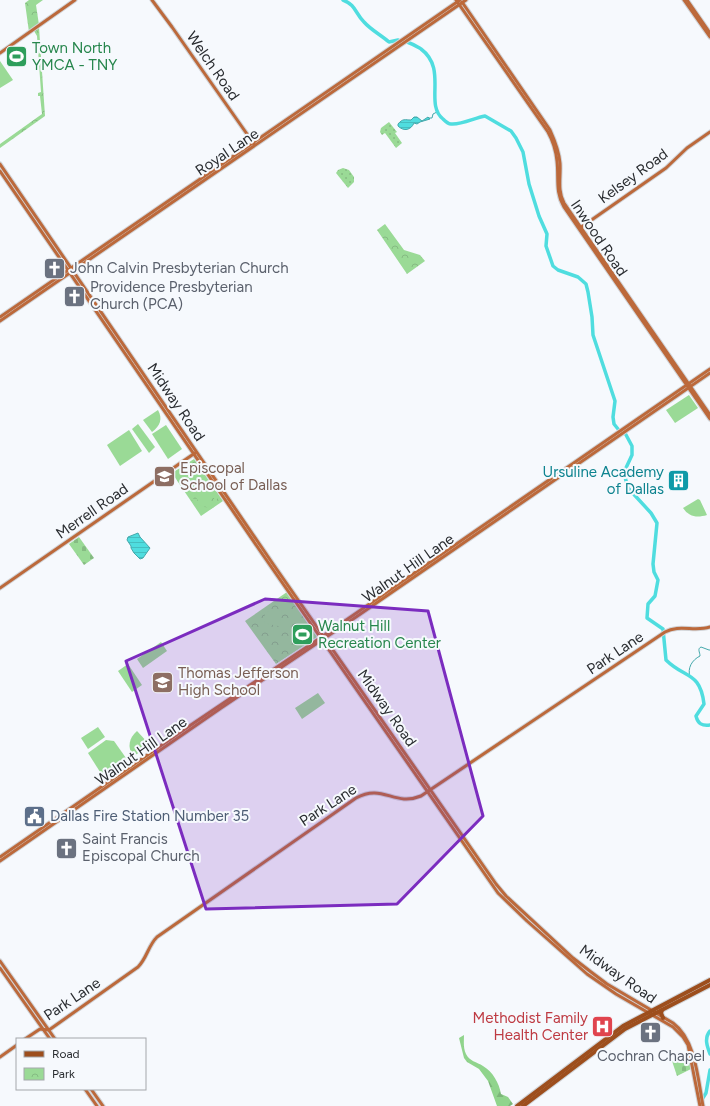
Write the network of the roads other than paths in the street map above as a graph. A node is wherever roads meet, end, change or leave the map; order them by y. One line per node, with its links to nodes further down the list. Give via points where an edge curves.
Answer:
1 (75, 0): 10 (main road)
2 (152, 0): 12 (main road, Welch Road)
3 (466, 0): 6 (main road, Royal Lane)
4 (684, 0): 7 (main road)
5 (687, 0): 7 (main road)
6 (459, 2): 12 (main road, Royal Lane); 15 (main road, Inwood Road, via 549,128 560,162 563,204)
7 (690, 7): 8 (main road); 9 (main road)
8 (710, 33)
9 (710, 37)
10 (0, 53)
11 (710, 132): 15 (main road, Kelsey Road, via 687,148 666,168)
12 (254, 145): 16 (main road, Royal Lane)
13 (0, 164): 16 (main road, Midway Road)
14 (0, 171): 16 (main road, Midway Road)
15 (580, 228): 22 (main road, Inwood Road)
16 (71, 270): 17 (main road, Royal Lane); 27 (main road, Midway Road)
17 (48, 286): 18 (main road, Royal Lane); 19 (main road, Royal Lane)
18 (0, 317)
19 (0, 321)
20 (710, 369): 22 (main road, Walnut Hill Lane)
21 (710, 373): 22 (main road, Walnut Hill Lane)
22 (688, 385): 23 (main road, Inwood Road); 24 (main road, Walnut Hill Lane)
23 (699, 401): 25 (main road, Inwood Road); 26 (main road, Inwood Road)
24 (660, 405): 28 (main road, Walnut Hill Lane); 28 (main road, Walnut Hill Lane)
25 (710, 415)
26 (710, 419)
27 (195, 453): 29 (main road, Merrell Road); 31 (main road, Midway Road)
28 (526, 498): 31 (main road, Walnut Hill Lane)
29 (0, 588)
30 (710, 627): 32 (main road, Park Lane, via 674,628 665,632)
31 (323, 638): 32 (main road, Midway Road); 33 (main road, Walnut Hill Lane)
32 (429, 791): 45 (main road, Midway Road, via 498,893 570,960); 49 (main road, Park Lane, via 408,800 378,792 366,793 356,798 157,937 138,967)
33 (36, 834): 34 (main road, Walnut Hill Lane); 35 (main road, Walnut Hill Lane)
34 (0, 857)
35 (0, 862)
36 (0, 961): 40 (main road)
37 (0, 968): 41 (main road)
38 (710, 980): 45 (main road)
39 (710, 985): 43 (main road)
40 (27, 999): 41 (main road); 42 (main road)
41 (26, 1006): 44 (main road)
42 (33, 1007): 44 (main road); 47 (main road)
43 (663, 1009): 45 (main road); 46 (main road)
44 (32, 1013): 48 (main road)
45 (651, 1013): 46 (main road, Midway Road); 50 (main road, Midway Road); 51 (main road); 55 (main road)
46 (663, 1018): 50 (main road, Midway Road)
47 (43, 1022): 48 (main road); 49 (main road)
48 (42, 1029): 49 (main road, Park Lane); 52 (main road); 53 (main road, Park Lane)
49 (49, 1030): 52 (main road); 54 (main road)
50 (679, 1030): 59 (main road, Midway Road, via 688,1046)
51 (615, 1031): 55 (main road); 57 (main road)
52 (49, 1037)
53 (27, 1038)
54 (54, 1038)
55 (608, 1041): 57 (main road)
56 (16, 1046): 58 (main road)
57 (599, 1046): 64 (main road); 65 (main road)
58 (0, 1057)
59 (695, 1071): 66 (main road, Midway Road); 67 (main road, Midway Road)
60 (86, 1090): 62 (main road)
61 (92, 1090): 63 (main road)
62 (97, 1106)
63 (103, 1106)
64 (516, 1106)
65 (523, 1106)
66 (700, 1106)
67 (703, 1106)

